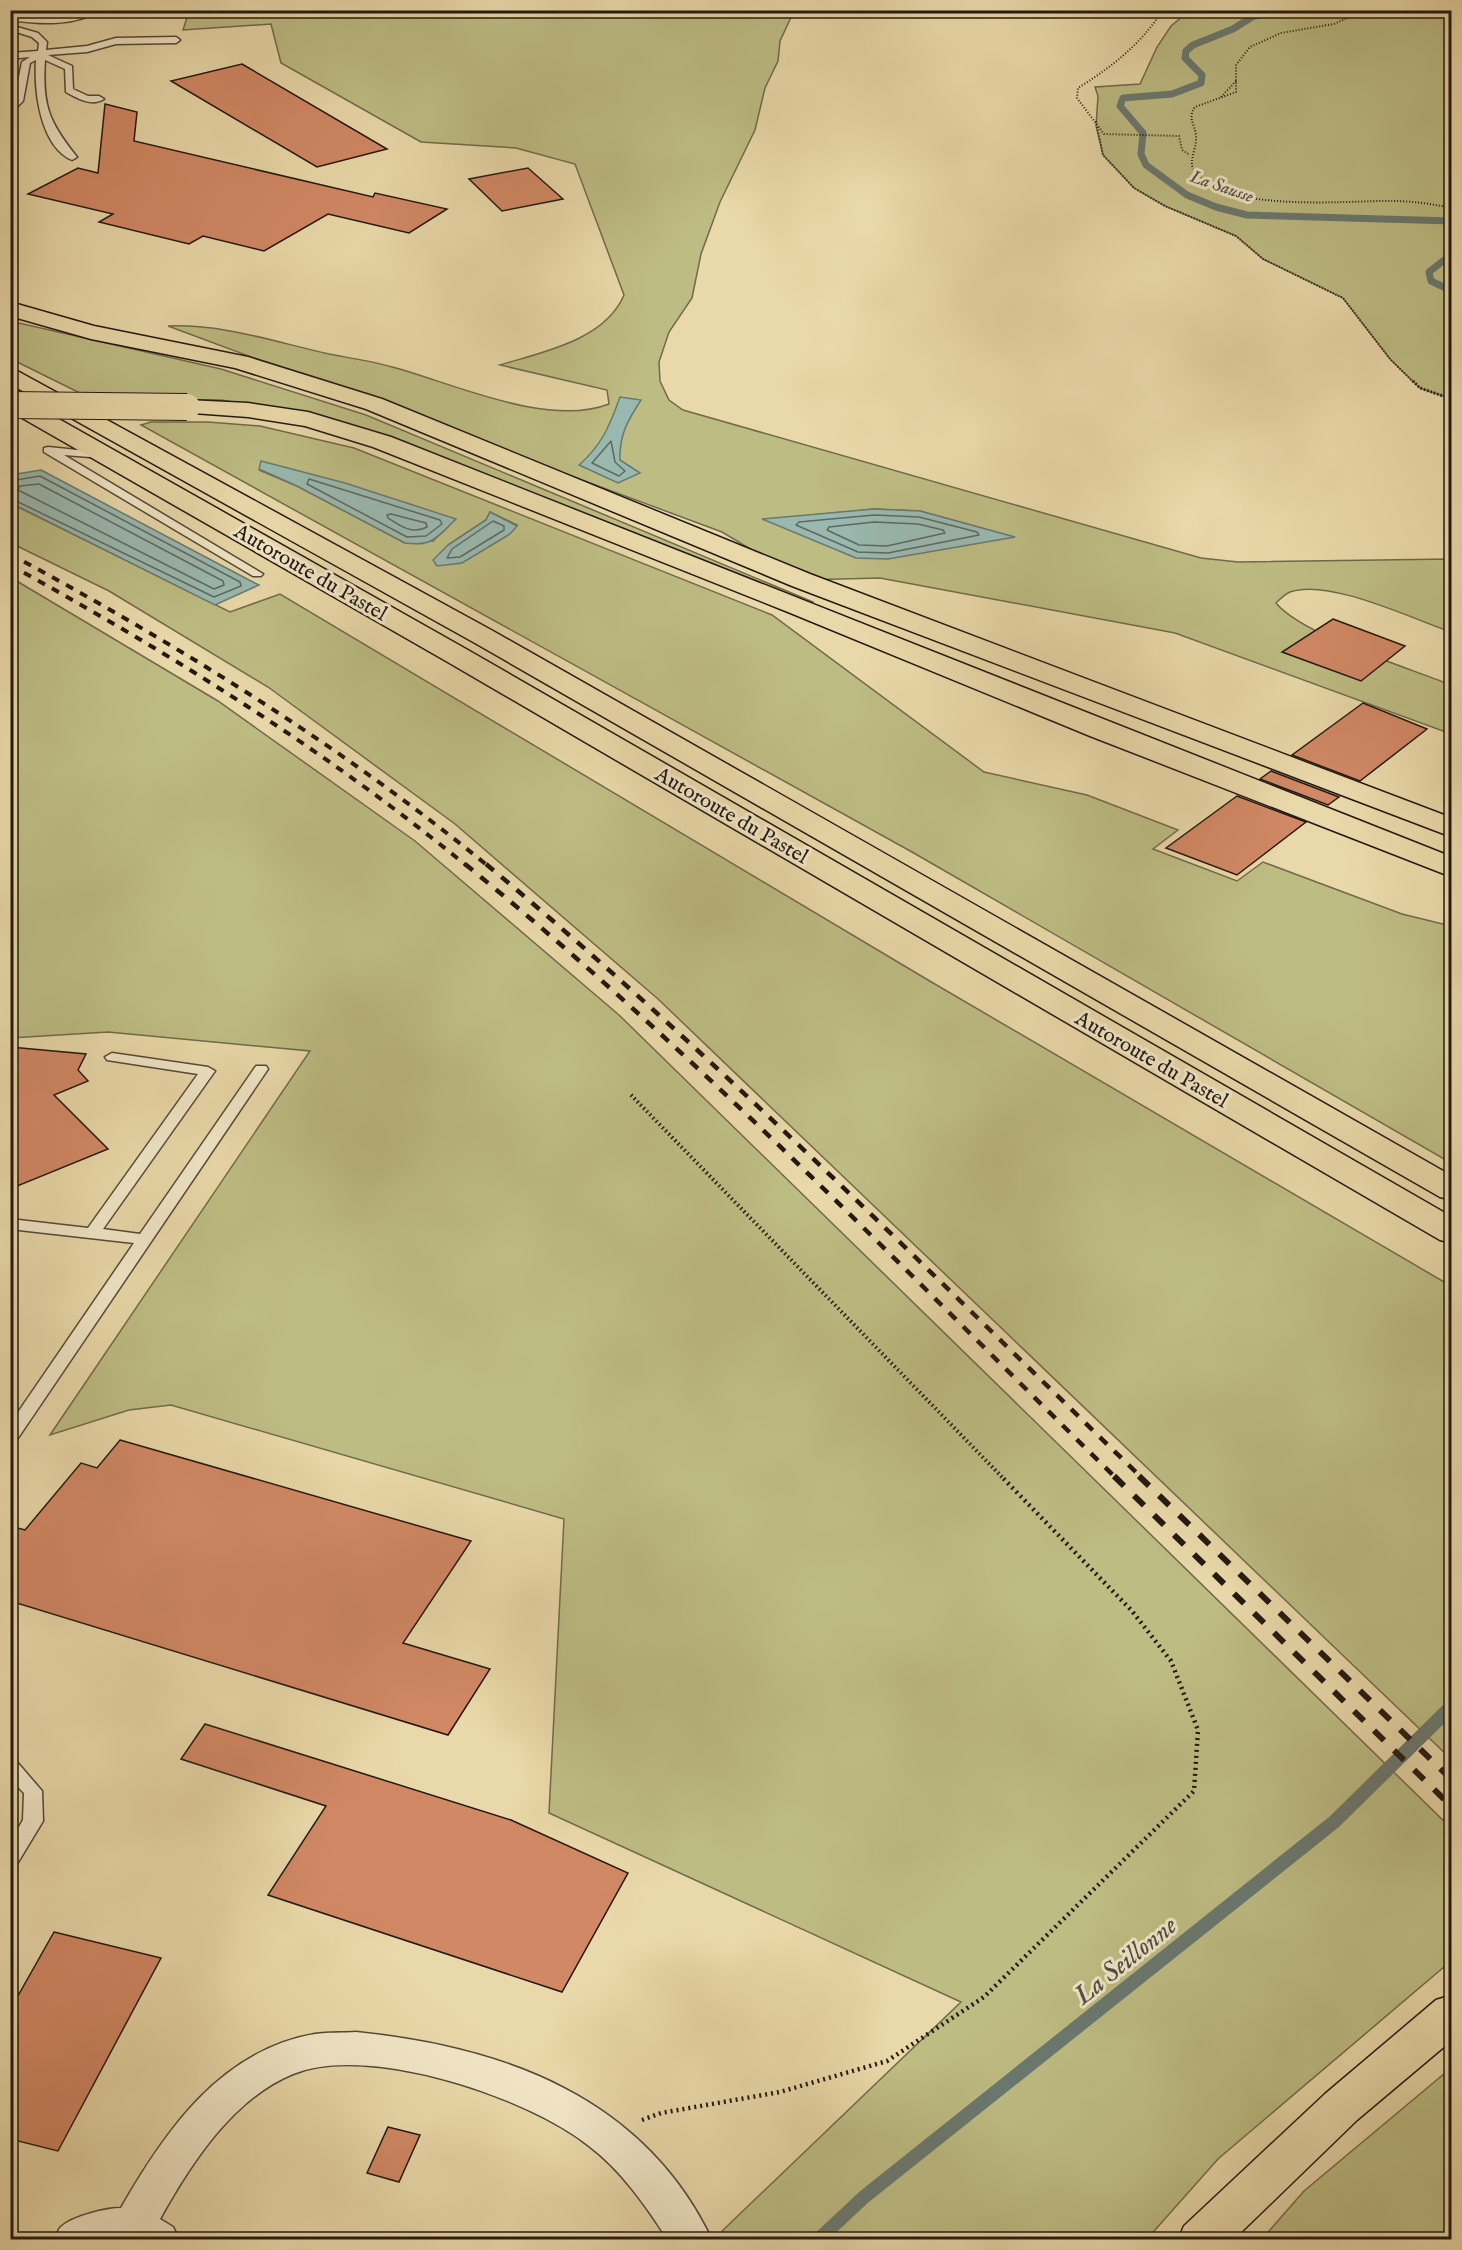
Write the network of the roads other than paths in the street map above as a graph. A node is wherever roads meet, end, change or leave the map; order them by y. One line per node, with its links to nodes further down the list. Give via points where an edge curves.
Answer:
1 (45, 10): 3 (lane)
2 (96, 10): 3 (lane, via 68,19)
3 (14, 19): 5 (lane, via 43,42)
4 (176, 40): 5 (lane, via 116,41)
5 (41, 55): 6 (lane); 7 (lane); 9 (lane, via 69,68 69,90 86,99); 11 (lane, via 43,115 54,138)
6 (10, 56)
7 (26, 62): 8 (lane); 10 (lane, via 18,101)
8 (10, 69)
9 (99, 99)
10 (10, 111)
11 (72, 158)
12 (10, 309): 17 (main road, via 91,332 240,362 374,404 801,580)
13 (10, 374): 21 (main road, Autoroute du Pastel, via 494,643)
14 (10, 403): 15 (main road, Autoroute du Pastel); 18 (main road, bridge, via 248,410 308,418 382,442)
15 (103, 455): 16 (lane, via 48,450); 23 (main road, Autoroute du Pastel)
16 (257, 574)
17 (1452, 828)
18 (1452, 868)
19 (112, 1057): 24 (lane, via 208,1071)
20 (261, 1069): 25 (lane)
21 (1452, 1190)
22 (10, 1224): 24 (lane)
23 (1452, 1232)
24 (92, 1233): 25 (lane)
25 (145, 1240): 26 (lane)
26 (10, 1437)
27 (10, 1767): 28 (lane, via 33,1791 33,1821)
28 (10, 1859)
29 (1452, 2013): 33 (main road, via 1341,2107)
30 (145, 2233): 31 (street, via 112,2226 90,2231); 32 (street, via 160,2177 190,2136 230,2094 284,2059 323,2050 358,2048 467,2070 521,2087 560,2105 604,2134 649,2181)
31 (76, 2240)
32 (691, 2240)
33 (1202, 2240)

